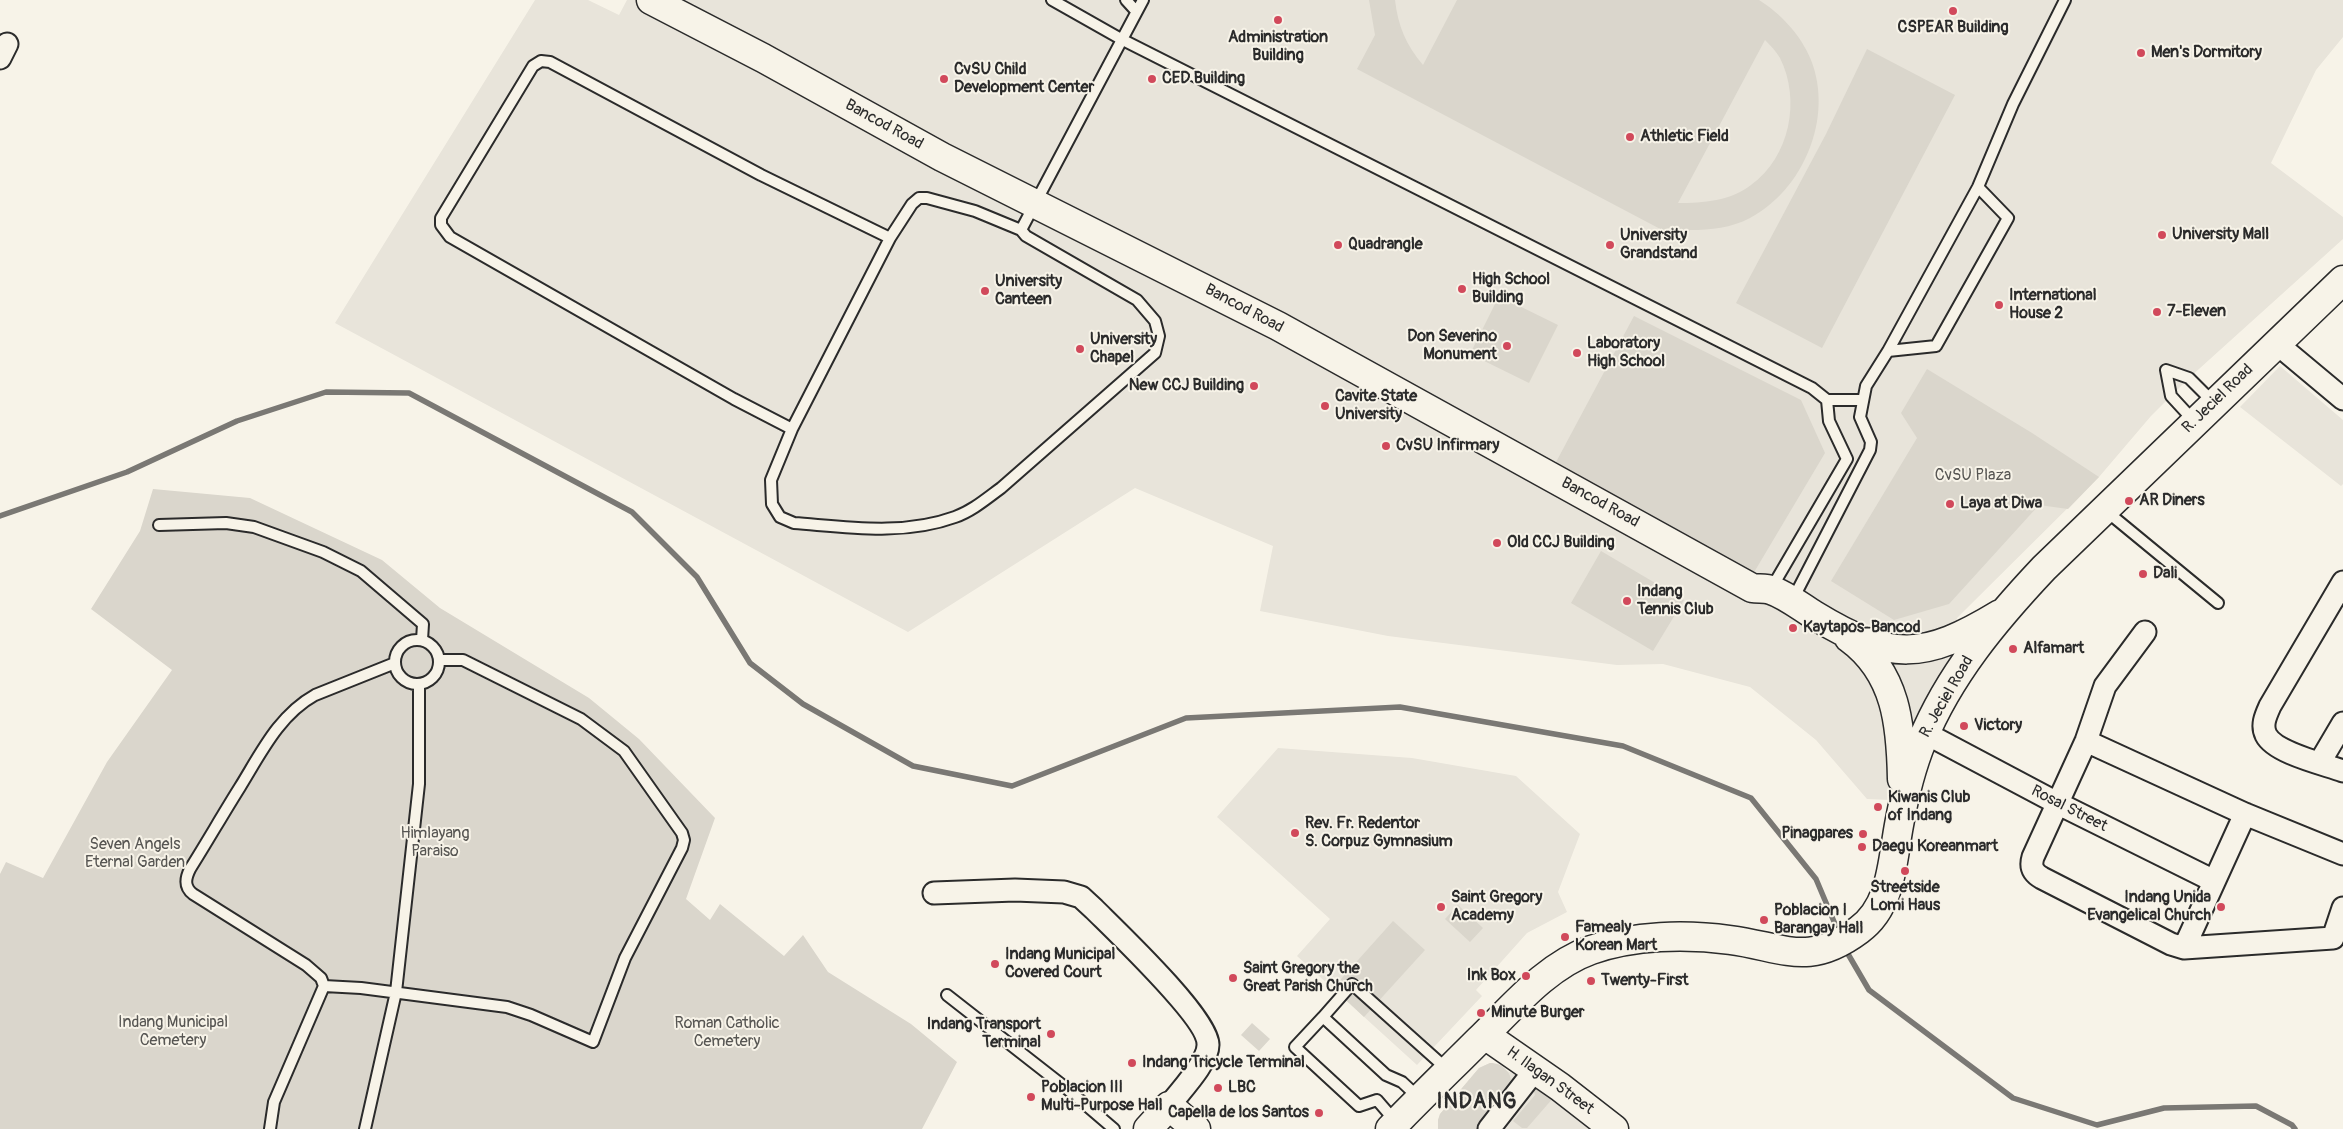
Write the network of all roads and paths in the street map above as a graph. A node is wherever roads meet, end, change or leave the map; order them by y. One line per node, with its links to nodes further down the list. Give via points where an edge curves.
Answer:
1 (651, 0): 9 (street, Bancod Road, via 942,157)
2 (1052, 0): 7 (lane)
3 (1126, 0): 6 (lane)
4 (1143, 0): 6 (lane)
5 (2065, 0): 8 (lane, via 2013,104)
6 (1136, 11): 7 (lane)
7 (1121, 39): 9 (lane); 16 (lane, via 1812,388)
8 (1978, 187): 14 (lane); 14 (lane, via 2008,218 1936,346)
9 (1035, 203): 10 (lane); 24 (street, Bancod Road, via 1192,281 1370,376 1752,588)
10 (1021, 230): 11 (lane, via 975,211 919,198); 20 (lane, via 1026,236 1137,300 1155,321 1159,336 1155,353 1001,488 955,517 895,530 794,524 780,517 772,504 771,480)
11 (890, 238): 20 (lane); 20 (lane, via 550,62 541,61 534,66 441,218 441,225 450,237 734,399)
12 (2343, 280): 13 (street, R. Jeciel Road)
13 (2276, 343): 15 (street); 18 (street, R. Jeciel Road)
14 (1888, 352): 17 (lane, via 1866,386)
15 (2343, 399)
16 (1827, 400): 17 (lane); 24 (lane, via 1829,422 1847,459)
17 (1862, 400): 24 (lane, via 1860,417 1871,442 1870,450)
18 (2214, 403): 19 (street, R. Jeciel Road); 19 (lane, via 2189,378 2166,370 2171,396)
19 (2195, 422): 21 (street, R. Jeciel Road)
20 (792, 428)
21 (2104, 510): 25 (lane); 26 (street, R. Jeciel Road)
22 (159, 525): 29 (lane, via 226,523 254,528 339,559 368,576 422,624)
23 (2343, 582): 36 (street, via 2264,720 2266,736 2272,743)
24 (1781, 596): 27 (street, Bancod Road)
25 (2218, 603)
26 (2000, 614): 27 (street, Bancod Road, via 1956,639 1916,650 1886,649); 34 (street, R. Jeciel Road, via 1962,668)
27 (1832, 626): 39 (street, Bancod Road, via 1869,658 1891,693 1903,752)
28 (2145, 632): 35 (street, via 2105,686)
29 (422, 640): 30 (lane, via 434,647); 31 (lane, via 402,646)
30 (440, 660): 32 (lane, via 440,667 432,679); 47 (lane, via 463,660 581,719 624,751 684,840 625,958 593,1042 507,1007)
31 (395, 663): 32 (lane, via 396,670 406,681); 46 (lane, via 315,695 293,710 267,742 186,879 193,894 306,965 321,978)
32 (419, 685): 47 (lane, via 419,784)
33 (2343, 723): 36 (street)
34 (1925, 733): 38 (street, Rosal Street); 39 (street, R. Jeciel Road)
35 (2086, 741): 38 (street); 40 (street)
36 (2320, 762): 37 (street)
37 (2343, 771)
38 (2057, 804): 42 (street, Rosal Street); 45 (street, via 2033,857 2031,865 2036,874)
39 (1903, 806): 50 (street, R. Jeciel Road, via 1883,900 1869,921 1844,940 1816,952 1800,954 1707,938 1644,939 1600,947 1577,956 1545,977)
40 (2245, 814): 41 (street); 42 (street)
41 (2343, 854)
42 (2214, 881): 45 (street)
43 (934, 893): 54 (street, via 1064,892 1081,897 1088,903 1155,971 1206,1035 1208,1048 1204,1058)
44 (2343, 908): 45 (street, via 2333,938)
45 (2184, 948)
46 (324, 986): 47 (lane); 56 (lane, via 274,1102)
47 (396, 992): 57 (lane)
48 (947, 995): 58 (lane)
49 (1323, 1017): 51 (lane, via 1352,984); 53 (lane, via 1386,1075 1402,1082); 55 (lane, via 1295,1047 1360,1106 1377,1100)
50 (1485, 1035): 51 (street, R. Jeciel Road); 52 (street, H. Ilagan Street)
51 (1449, 1070): 53 (street, R. Jeciel Road)
52 (1535, 1070): 61 (street); 62 (street, H. Ilagan Street)
53 (1420, 1099): 55 (street, R. Jeciel Road)
54 (1169, 1106): 59 (street); 60 (street)
55 (1397, 1127)
56 (270, 1129)
57 (364, 1129)
58 (1114, 1129)
59 (1148, 1129)
60 (1196, 1129)
61 (1489, 1129)
62 (1614, 1129)

